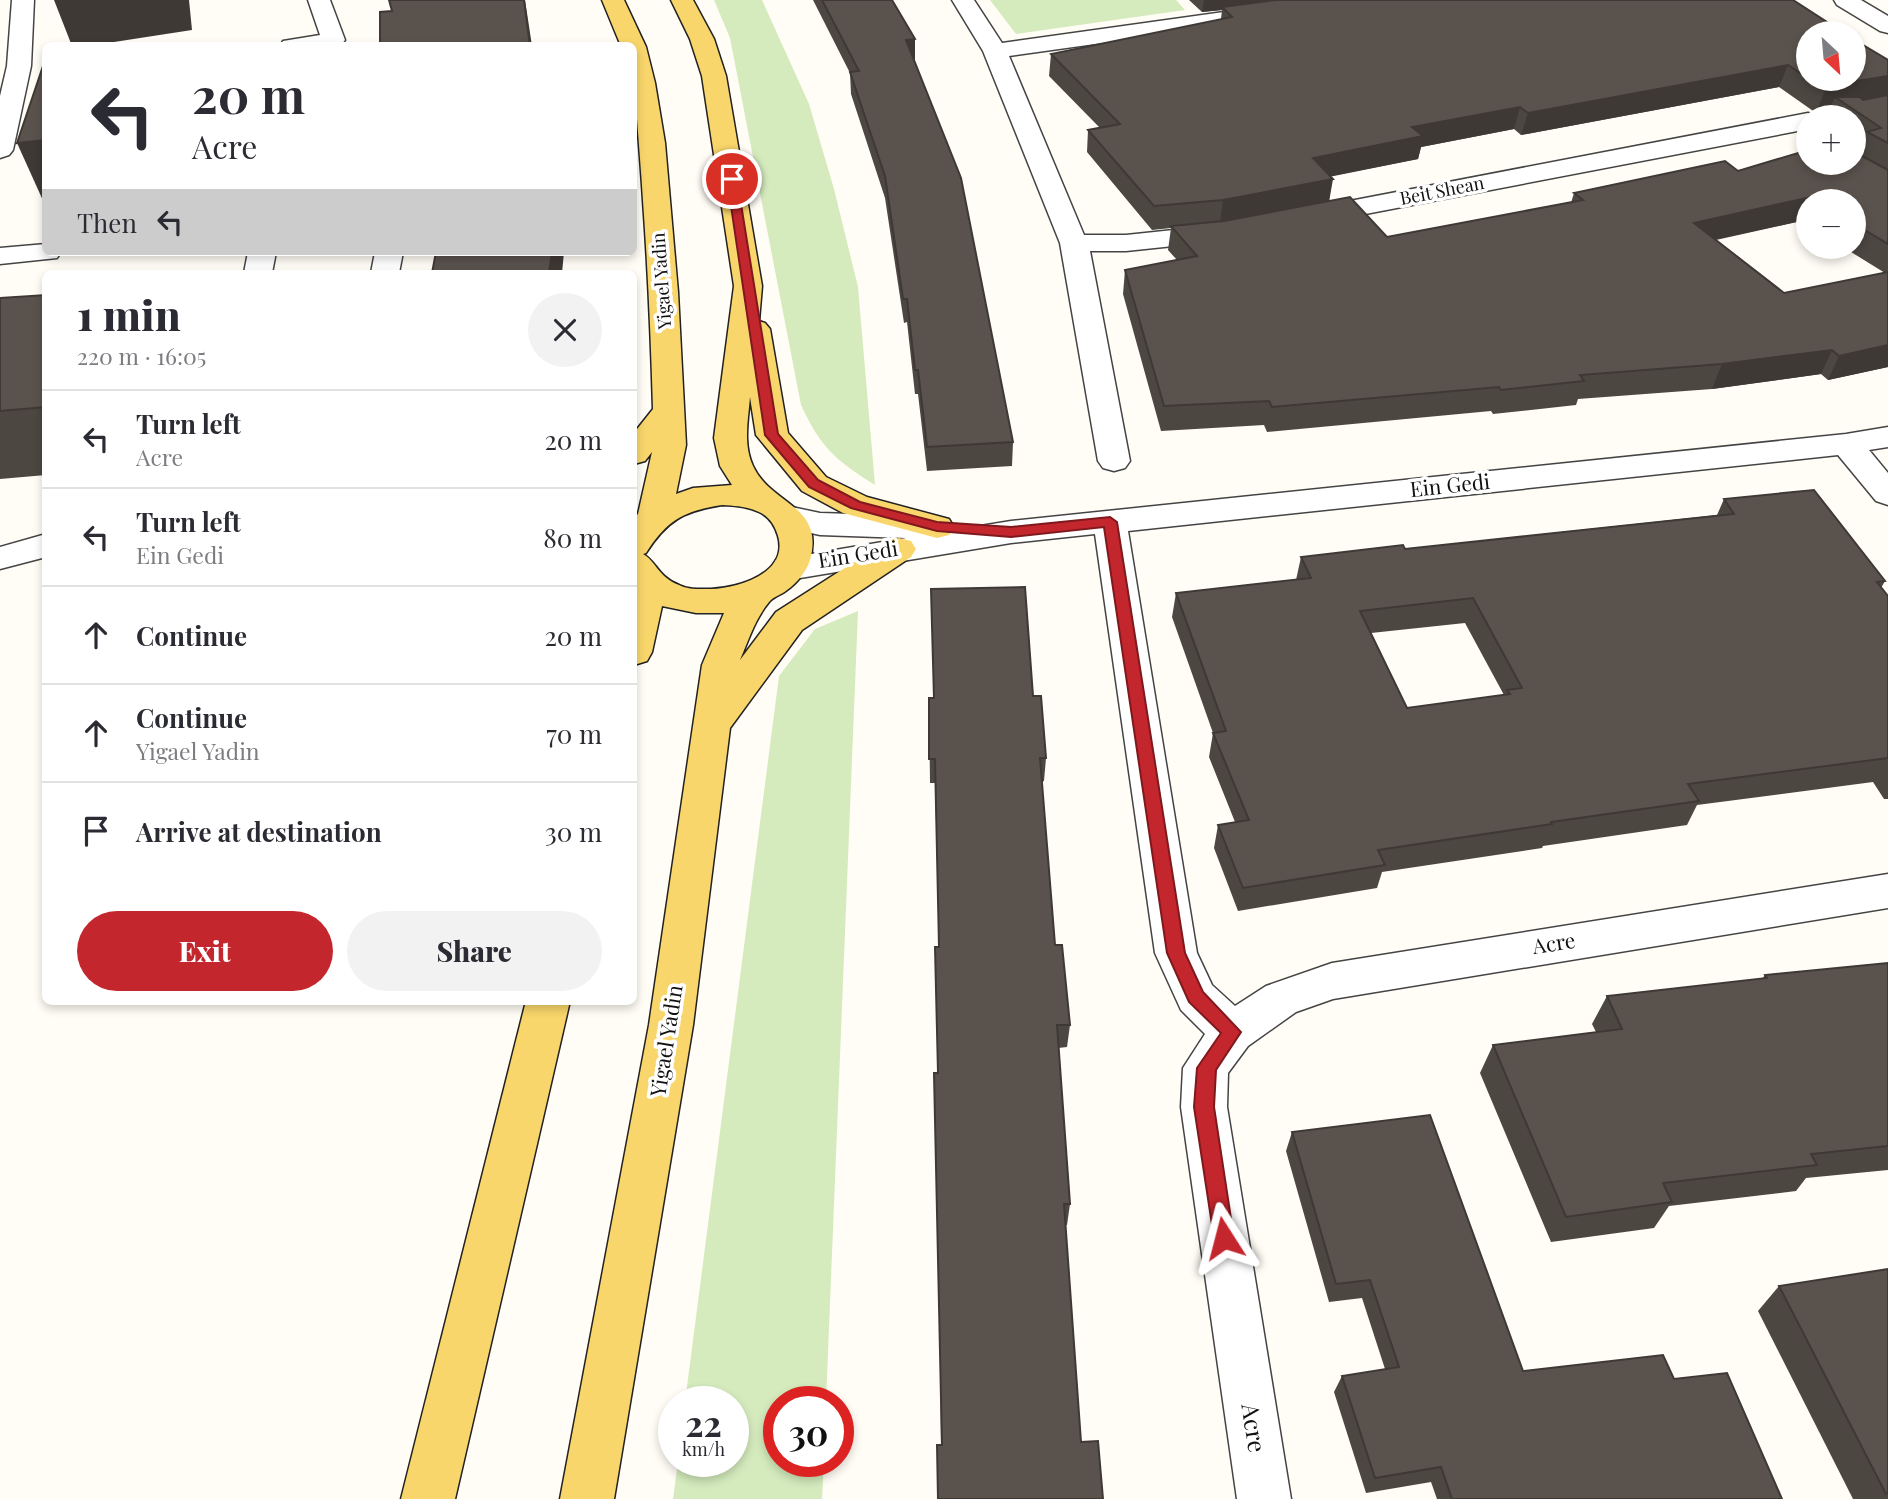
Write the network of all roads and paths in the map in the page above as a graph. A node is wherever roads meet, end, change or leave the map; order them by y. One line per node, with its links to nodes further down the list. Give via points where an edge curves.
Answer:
1 (23, 0): 8 (street)
2 (319, 0): 10 (street)
3 (613, 0): 11 (main road, Yigael Yadin)
4 (682, 0): 22 (main road, via 714,75)
5 (963, 0): 12 (street)
6 (1359, 0): 12 (street)
7 (1845, 0): 9 (street)
8 (11, 24): 14 (street)
9 (1888, 26)
10 (311, 42)
11 (631, 42)
12 (995, 51): 19 (street)
13 (637, 61): 23 (main road, Yigael Yadin, via 652,144)
14 (16, 87): 16 (street)
15 (1796, 123): 17 (street, Beit Shean)
16 (0, 150)
17 (1287, 221)
18 (1247, 229): 19 (street, via 1158,240)
19 (1074, 243): 27 (street)
20 (42, 252): 21 (street)
21 (0, 256)
22 (748, 286): 29 (main road, via 731,459 749,487); 31 (main road, via 772,435 814,484 855,505)
23 (669, 410): 26 (main road); 37 (main road, Yigael Yadin, via 670,445)
24 (1888, 436): 25 (street, Ein Gedi)
25 (1846, 444): 28 (street); 30 (street, Ein Gedi)
26 (637, 450)
27 (1114, 461)
28 (1888, 495)
29 (776, 510): 31 (street, Ein Gedi, via 820,524); 37 (main road, via 748,497 708,495 669,506); 39 (main road, via 793,525 797,551)
30 (1110, 522): 34 (street, Ein Gedi); 44 (street, via 1176,953 1196,997)
31 (937, 527): 34 (street, Ein Gedi)
32 (0, 531): 33 (street)
33 (42, 532)
34 (1011, 532): 36 (street, Ein Gedi)
35 (42, 546): 38 (street)
36 (899, 548): 39 (street, Ein Gedi); 41 (main road, via 789,621)
37 (639, 552): 39 (main road, via 669,596 694,602 735,599); 40 (main road, Yigael Yadin)
38 (0, 558)
39 (774, 579): 41 (main road, Yigael Yadin, via 741,614 720,665)
40 (637, 592)
41 (712, 725): 46 (main road, Yigael Yadin, via 671,1025)
42 (1888, 891): 44 (street, Acre, via 1332,981 1281,999)
43 (547, 1005): 45 (main road)
44 (1232, 1032): 47 (street, Acre, via 1206,1068 1204,1107)
45 (428, 1499)
46 (587, 1499)
47 (1264, 1499)

